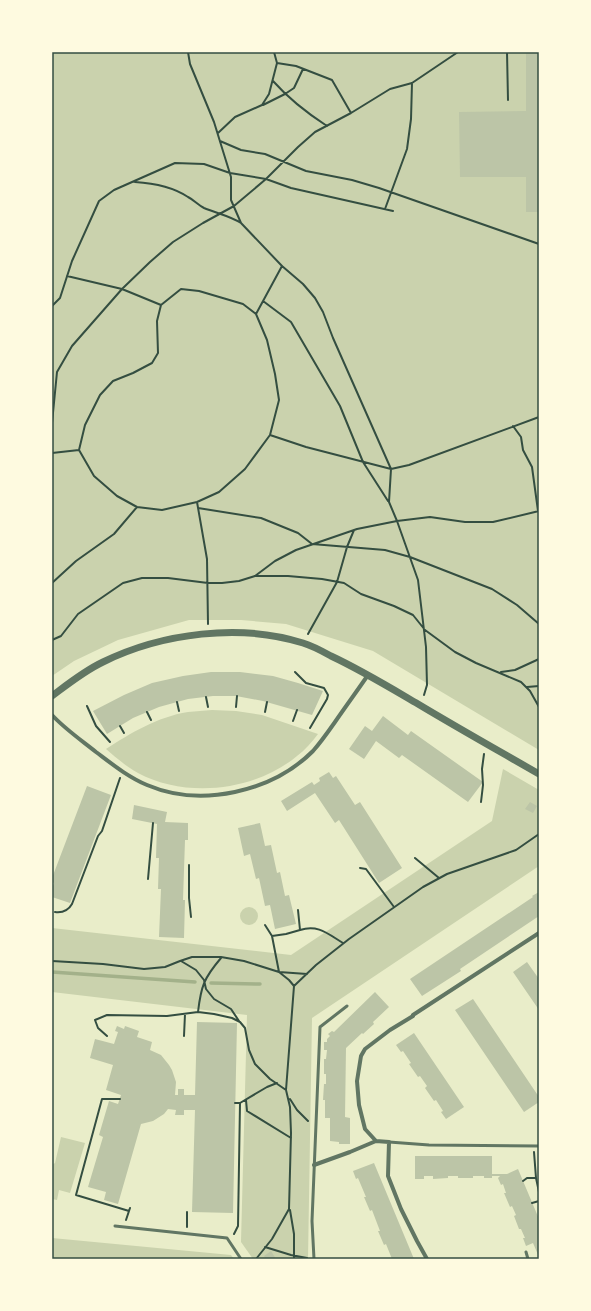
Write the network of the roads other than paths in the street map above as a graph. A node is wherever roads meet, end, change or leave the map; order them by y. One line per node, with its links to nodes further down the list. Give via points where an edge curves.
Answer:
1 (368, 675): 2 (street, via 304,644 284,638 208,634 159,641 124,652 83,673); 3 (street, via 314,750 274,779 225,794 185,794 159,790 137,781); 4 (street)
2 (52, 696)
3 (52, 715)
4 (539, 774)
5 (539, 933): 7 (street, via 365,1049 361,1056 357,1080 359,1105 365,1129)
6 (347, 1006): 10 (lane, via 320,1028)
7 (376, 1141): 8 (street); 10 (street)
8 (390, 1142): 9 (lane); 15 (street, via 388,1176 404,1215)
9 (539, 1146)
10 (314, 1165): 14 (lane)
11 (115, 1226): 13 (lane, via 227,1238)
12 (526, 1252): 16 (lane)
13 (241, 1259)
14 (314, 1259)
15 (427, 1259)
16 (528, 1259)

